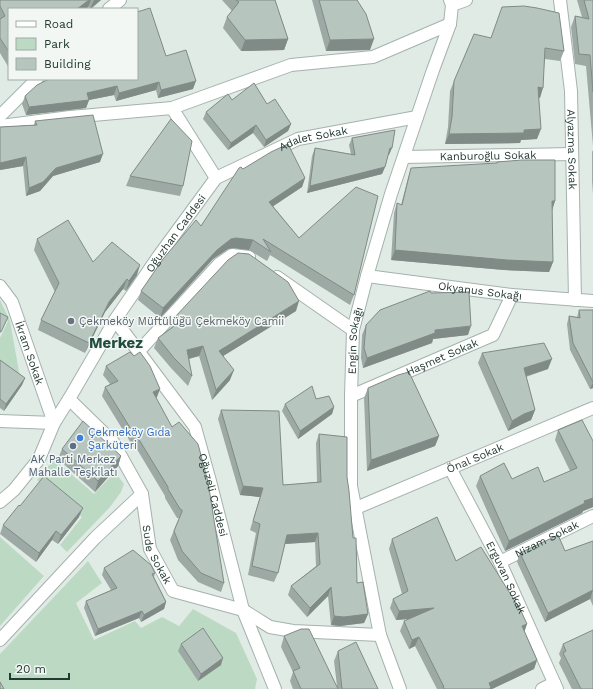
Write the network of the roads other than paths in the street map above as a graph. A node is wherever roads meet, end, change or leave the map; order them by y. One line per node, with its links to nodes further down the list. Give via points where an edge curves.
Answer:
1 (120, 0): 5 (street)
2 (466, 0): 4 (street)
3 (560, 0): 12 (street, Alyazma Sokak, via 571,90)
4 (451, 3): 6 (street, Engin Sokağı)
5 (110, 8)
6 (450, 24): 8 (street, via 373,57 291,66); 10 (street, Engin Sokağı)
7 (36, 80): 9 (street)
8 (172, 108): 11 (street); 14 (street)
9 (0, 116)
10 (417, 117): 13 (street, Engin Sokağı); 14 (street, Adalet Sokak, via 298,139)
11 (0, 126)
12 (572, 154): 13 (street, Kanburoğlu Sokak); 18 (street, Alyazma Sokak)
13 (404, 157): 15 (street, Engin Sokağı)
14 (216, 178): 20 (street, Oğuzhan Caddesi)
15 (367, 276): 17 (street, Okyanus Sokağı); 21 (street, Engin Sokağı)
16 (0, 286): 27 (street, İkram Sokak, via 12,302)
17 (512, 295): 18 (street, Okyanus Sokağı); 23 (street, Haşmet Sokak, via 493,334)
18 (575, 300): 19 (street, Okyanus Sokağı)
19 (593, 301)
20 (115, 320): 22 (street, Oğuzeli Caddesi); 24 (street, Oğuzhan Caddesi)
21 (353, 330): 22 (street, via 248,257 232,255 219,264); 23 (street, Engin Sokağı)
22 (139, 351): 34 (street, Oğuzeli Caddesi, via 195,427)
23 (351, 396): 31 (street, Engin Sokağı, via 351,486)
24 (69, 399): 27 (street, Oğuzhan Caddesi); 29 (street, Sude Sokak, via 113,442)
25 (593, 408): 28 (street, Önal Sokak)
26 (0, 421): 27 (street)
27 (54, 423): 30 (street, Oğuzhan Caddesi, via 39,459 14,490)
28 (450, 468): 31 (street, Önal Sokak); 33 (street, Erguvan Sokak)
29 (142, 494): 34 (street, Sude Sokak, via 150,549 173,591); 36 (street, via 95,538)
30 (0, 502)
31 (356, 508): 35 (street, Engin Sokağı)
32 (593, 516): 33 (street, Nizam Sokak)
33 (500, 562): 38 (street, Erguvan Sokak)
34 (243, 610): 35 (street, Sude Sokak, via 270,627 294,631); 37 (street, Oğuzeli Caddesi)
35 (380, 635): 41 (street, Engin Sokağı)
36 (0, 640)
37 (269, 676): 39 (street); 40 (street, Oğuzeli Caddesi)
38 (555, 686): 42 (street)
39 (266, 689)
40 (275, 689)
41 (400, 689)
42 (542, 689)

